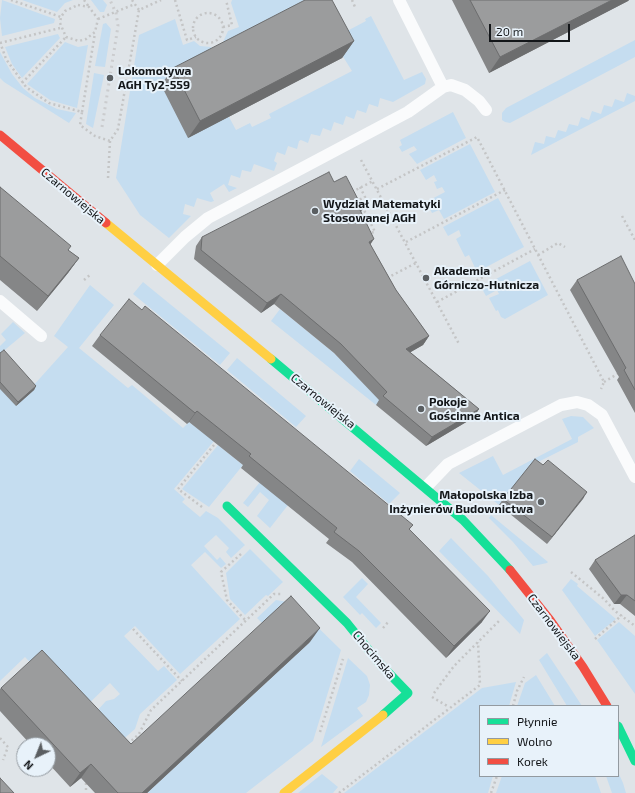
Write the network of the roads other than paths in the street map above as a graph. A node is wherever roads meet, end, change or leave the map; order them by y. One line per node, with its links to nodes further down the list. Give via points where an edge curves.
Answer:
1 (399, 0): 2 (lane)
2 (443, 87): 3 (lane, via 451,86 465,90); 5 (lane, via 408,112 208,218)
3 (486, 110)
4 (0, 135): 5 (main road, Czarnowiejska)
5 (158, 265): 9 (main road, Czarnowiejska)
6 (0, 301): 7 (lane)
7 (41, 336)
8 (635, 477): 9 (lane, via 602,415 594,408 577,402 561,405 448,464)
9 (426, 487): 11 (main road, Czarnowiejska, via 502,560 550,620)
10 (227, 506): 14 (main road, Chocimska, via 347,623 380,664 408,693)
11 (606, 705)
12 (619, 728): 13 (main road)
13 (635, 761)
14 (284, 793)

